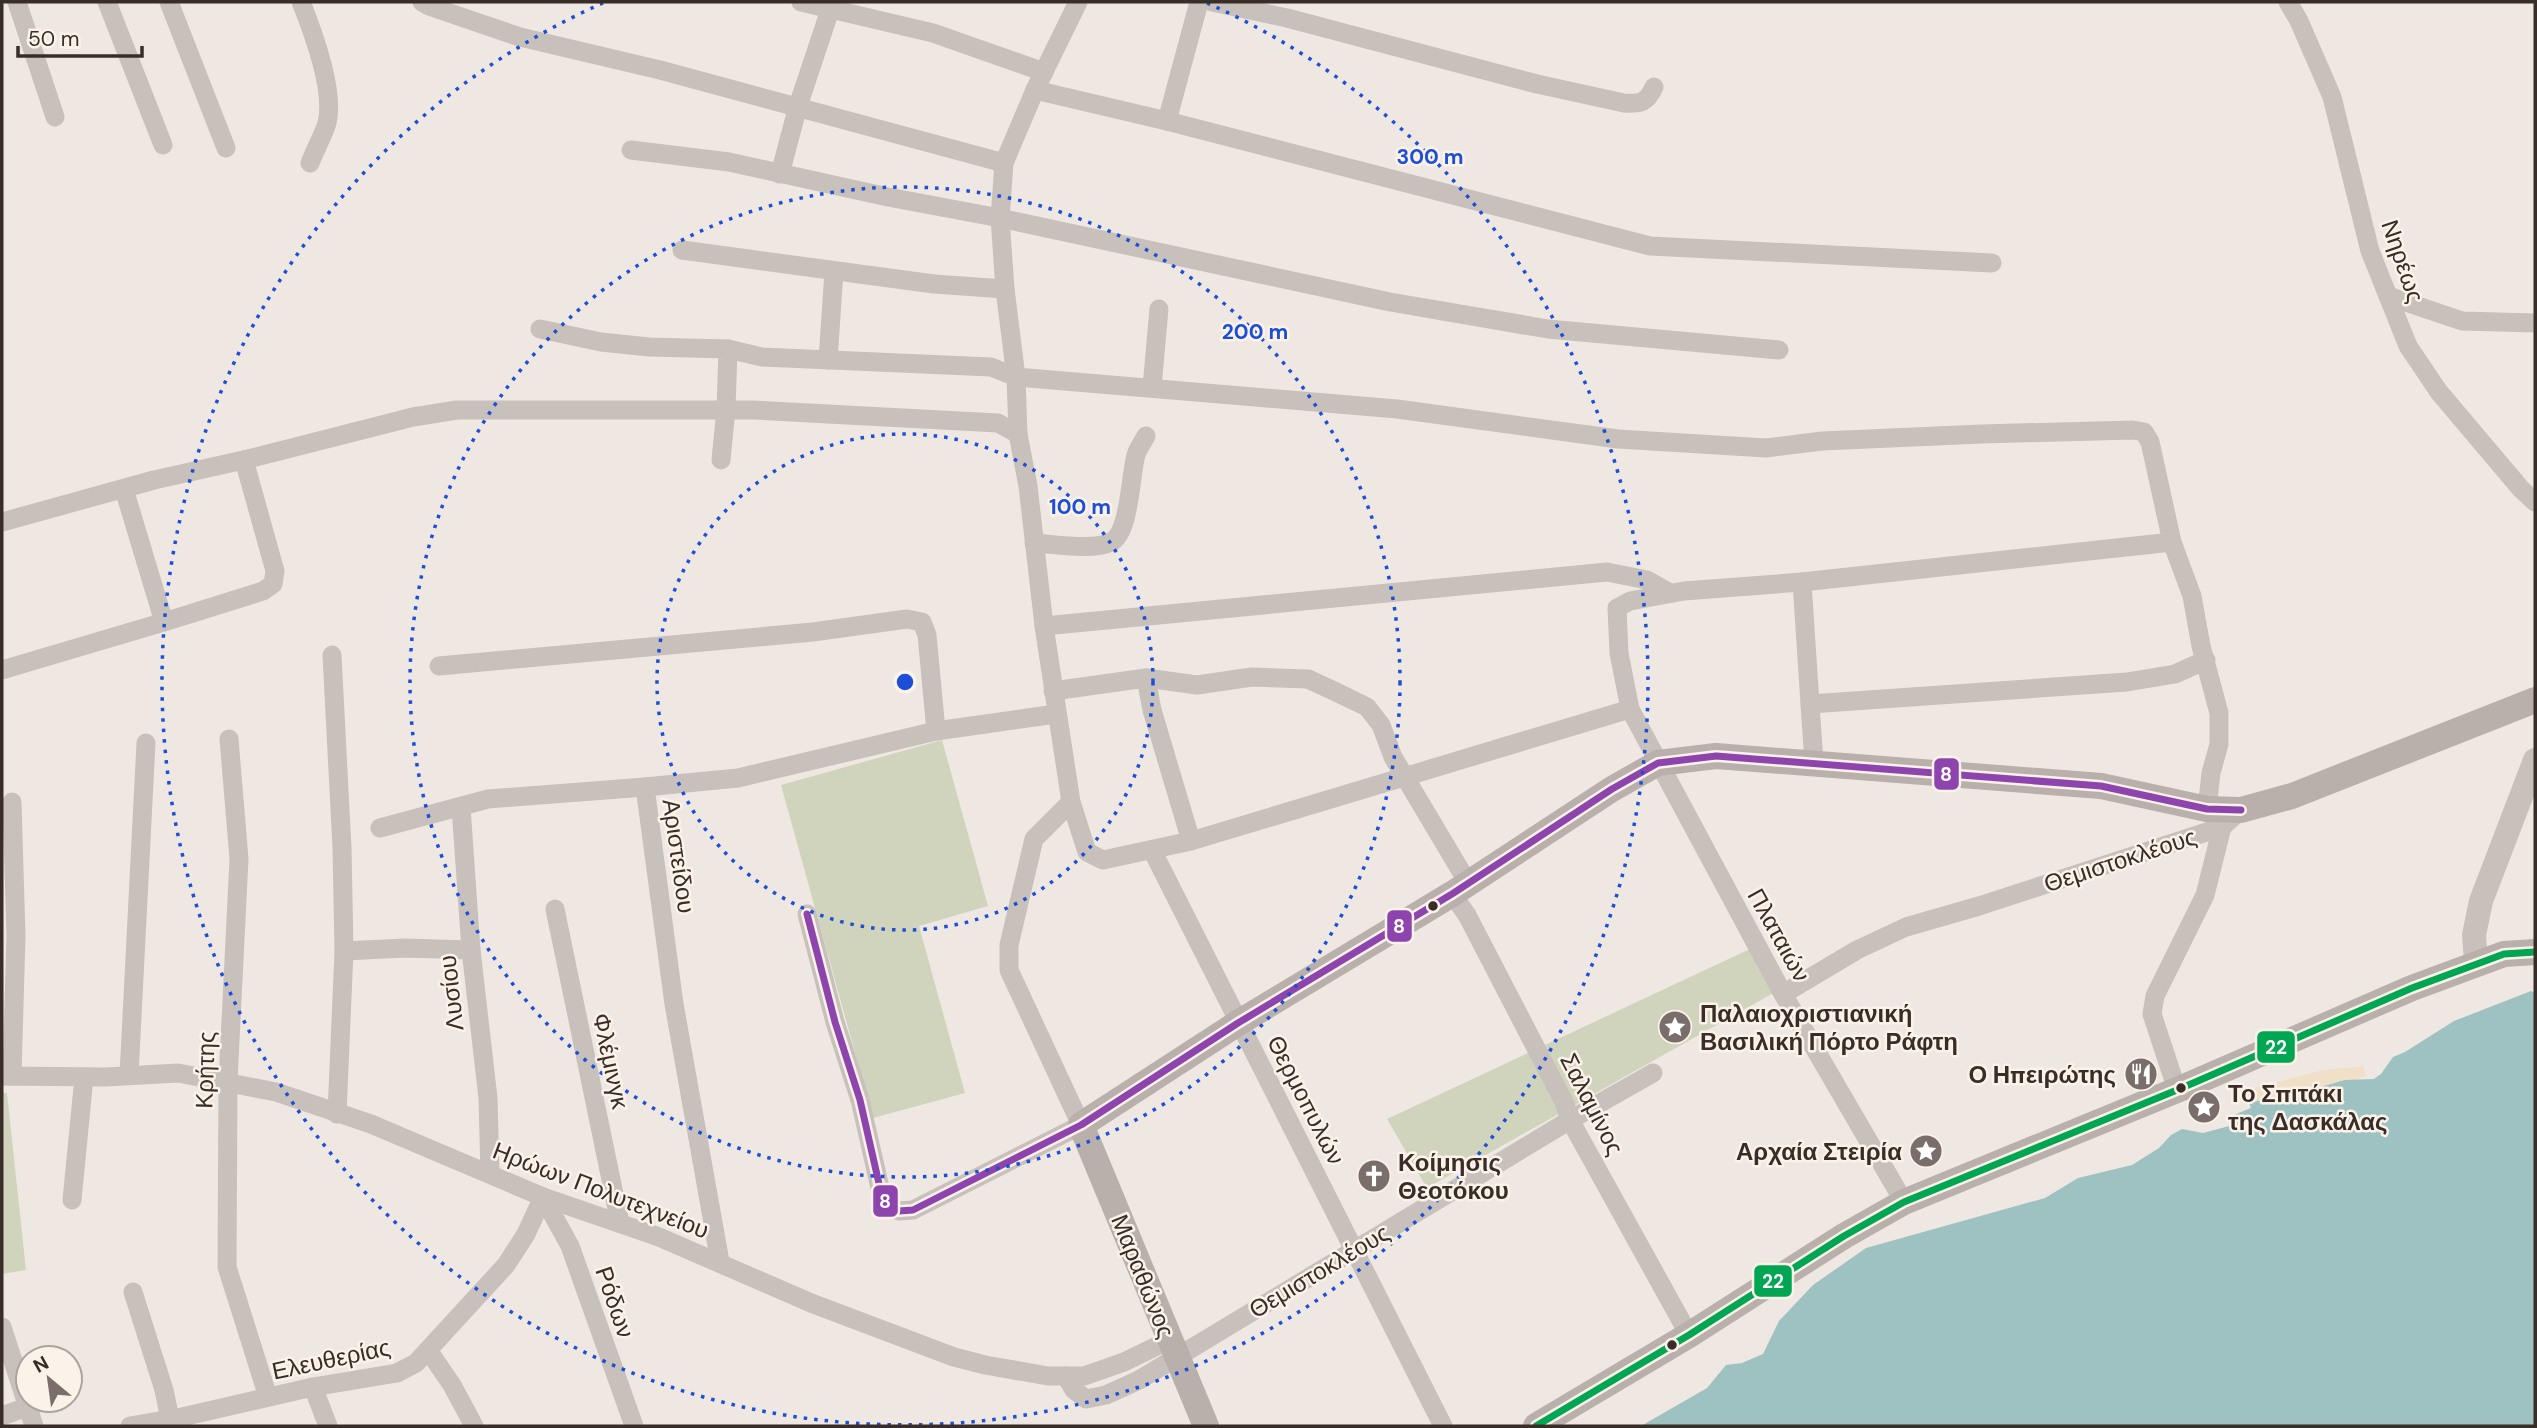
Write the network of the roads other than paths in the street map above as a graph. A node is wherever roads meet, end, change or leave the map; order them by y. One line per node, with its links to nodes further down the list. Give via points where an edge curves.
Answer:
1 (17, 2): 16 (street)
2 (107, 2): 18 (street)
3 (169, 2): 19 (street)
4 (302, 2): 21 (street, via 326,85 327,121)
5 (422, 2): 15 (street, via 520,37)
6 (801, 2): 11 (street)
7 (1078, 2): 12 (street)
8 (1199, 2): 17 (street)
9 (1212, 2): 13 (street, via 1624,103 1639,104 1649,99)
10 (2288, 2): 29 (street, Νηρέως, via 2332,97 2370,251)
11 (830, 10): 12 (street, via 933,33); 15 (street)
12 (1044, 72): 14 (street)
13 (1654, 88)
14 (1035, 90): 17 (street); 22 (street)
15 (798, 106): 22 (street); 23 (street)
16 (55, 117)
17 (1167, 121): 26 (street, via 1650,246)
18 (163, 145)
19 (226, 148)
20 (631, 150): 23 (street, via 729,162)
21 (310, 163)
22 (1004, 163): 24 (street)
23 (780, 174): 24 (street)
24 (1000, 218): 28 (street); 34 (street, via 1390,302 1548,329)
25 (682, 250): 27 (street)
26 (1992, 263)
27 (834, 271): 28 (street); 35 (street)
28 (1005, 289): 36 (street)
29 (2388, 296): 31 (street, via 2462,321); 44 (street, Νηρέως, via 2408,346 2439,392)
30 (1159, 309): 37 (street)
31 (2535, 323)
32 (540, 329): 33 (street, via 601,342)
33 (728, 349): 35 (street, via 762,357); 38 (street)
34 (1779, 350)
35 (828, 360): 36 (street, via 991,367)
36 (1016, 377): 37 (street); 39 (street)
37 (1152, 387): 46 (street, via 1397,409 1618,439 1766,448 1928,436 2133,430 2144,432 2150,442)
38 (726, 409): 39 (street, via 998,423); 41 (street, via 457,410); 42 (street)
39 (1018, 434): 47 (street)
40 (1146, 436): 47 (street, via 1136,453 1119,536 1109,543 1086,546)
41 (244, 460): 43 (street); 50 (street, via 275,571 273,584)
42 (721, 460)
43 (124, 489): 45 (street); 50 (street)
44 (2535, 502)
45 (2, 522)
46 (2172, 542): 48 (street); 53 (street, via 2192,596)
47 (1034, 543): 51 (street)
48 (1802, 582): 49 (street); 59 (street)
49 (1670, 593): 51 (street, via 1647,580 1607,572); 60 (street, Πλαταιών, via 1617,608 1619,653)
50 (164, 622): 55 (street)
51 (1044, 626): 57 (street)
52 (331, 655): 81 (street)
53 (2206, 660): 59 (street, via 2175,674 2127,682); 73 (street, via 2219,713 2211,773)
54 (439, 666): 62 (street, via 907,620 922,622 927,635)
55 (2, 670)
56 (1146, 678): 57 (street, Σαλαμίνος); 68 (street, Σαλαμίνος, via 1197,685 1252,677 1308,679 1367,707 1381,725); 75 (street)
57 (1053, 691): 61 (street)
58 (2535, 700): 73 (main road, Θεμιστοκλέους, via 2292,796)
59 (1810, 704): 67 (street)
60 (1630, 709): 66 (street, Πλαταιών); 68 (street)
61 (1056, 714): 62 (street, Αριστείδου); 71 (street)
62 (936, 731): 69 (street, Αριστείδου, via 738,778)
63 (229, 739): 90 (street, Κρήτης, via 239,859)
64 (146, 743): 87 (street)
65 (2535, 760): 83 (street, via 2481,901 2474,935)
66 (1658, 763): 67 (main road, via 1716,756); 77 (main road); 84 (street, Πλαταιών)
67 (1814, 763): 73 (main road, via 2101,786)
68 (1405, 777): 75 (street); 77 (street, Σαλαμίνος)
69 (645, 787): 72 (street, via 512,796); 101 (street, Αριστείδου, via 674,1003)
70 (12, 802): 88 (street, via 16,936)
71 (1071, 802): 76 (street, via 1087,852 1103,860); 94 (street, via 1034,839 1009,945 1009,970)
72 (461, 807): 74 (street); 80 (street, Λυσίου)
73 (2224, 815): 84 (street, Θεμιστοκλέους, via 1979,906 1906,927); 91 (street, via 2205,895 2155,996 2152,1014)
74 (380, 828)
75 (1191, 841): 76 (street)
76 (1152, 850): 85 (street, Θερμοπυλών)
77 (1460, 888): 85 (main road); 93 (street, Σαλαμίνος, via 1467,915)
78 (555, 909): 99 (street, Φλέμινγκ)
79 (807, 914): 94 (street, via 887,1205 899,1211 913,1210)
80 (471, 950): 81 (street); 95 (street, Λυσίου, via 488,1098)
81 (344, 951): 92 (street)
82 (2535, 952): 83 (main road, via 2504,954)
83 (2476, 963): 91 (main road)
84 (1783, 994): 98 (street, Πλαταιών)
85 (1238, 1023): 94 (main road); 100 (street, Θερμοπυλών)
86 (1653, 1073): 93 (street, Θεμιστοκλέους)
87 (129, 1075): 89 (street, Ηρώων Πολυτεχνείου); 90 (street, Ηρώων Πολυτεχνείου, via 178,1073)
88 (7, 1076): 89 (street, Ηρώων Πολυτεχνείου)
89 (84, 1077): 97 (street)
90 (228, 1081): 92 (street, Ηρώων Πολυτεχνείου); 109 (street, Κρήτης, via 227,1267)
91 (2177, 1090): 98 (main road)
92 (337, 1114): 95 (street, Ηρώων Πολυτεχνείου)
93 (1570, 1120): 100 (street, Θεμιστοκλέους); 104 (street, Σαλαμίνος)
94 (1081, 1125): 105 (main road, Μαραθώνος)
95 (490, 1174): 96 (street, Ηρώων Πολυτεχνείου)
96 (543, 1196): 99 (street, Ηρώων Πολυτεχνείου); 106 (street, Ελευθερίας, via 506,1265); 110 (street, Ρόδων, via 570,1247)
97 (72, 1200)
98 (1904, 1202): 104 (main road)
99 (620, 1223): 101 (street, Ηρώων Πολυτεχνείου)
100 (1356, 1249): 105 (street, Θεμιστοκλέους); 118 (street, Θερμοπυλών)
101 (720, 1262): 105 (street, Ηρώων Πολυτεχνείου, via 811,1303 954,1357 1048,1376 1083,1376)
102 (133, 1292): 111 (street)
103 (2, 1327): 107 (street)
104 (1689, 1335): 119 (main road)
105 (1173, 1348): 117 (main road, Μαραθώνος)
106 (428, 1350): 108 (street, Ελευθερίας, via 397,1373); 114 (street)
107 (14, 1365)
108 (313, 1387): 109 (street, Ελευθερίας); 113 (street)
109 (268, 1397): 111 (street, Ελευθερίας)
110 (624, 1403): 115 (street); 116 (street, Ρόδων)
111 (170, 1419): 112 (street, Ελευθερίας)
112 (130, 1426)
113 (328, 1426)
114 (474, 1426)
115 (622, 1426)
116 (634, 1426)
117 (1206, 1426)
118 (1443, 1426)
119 (1536, 1426)

